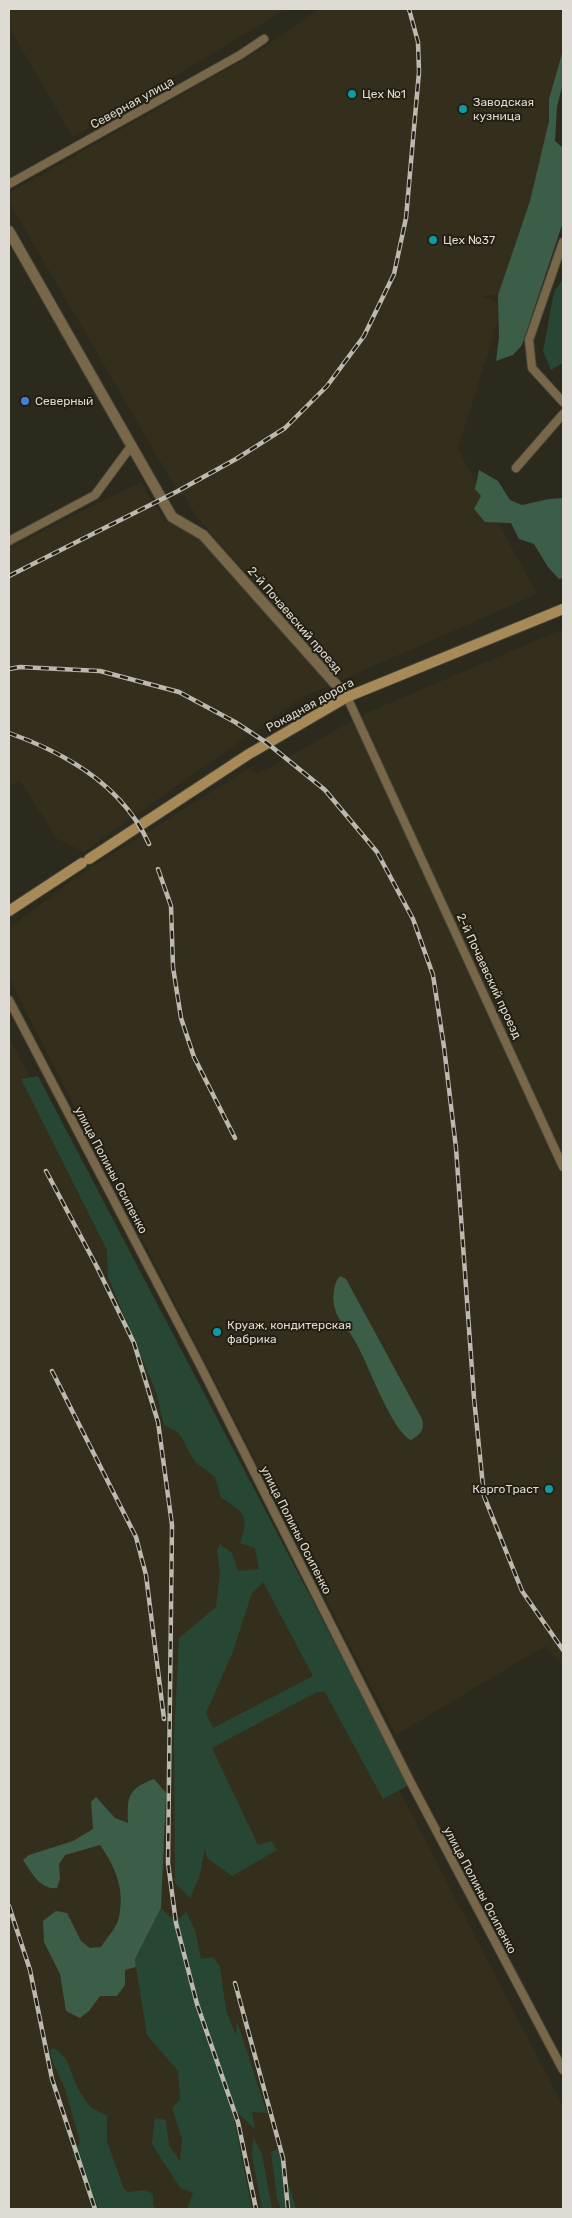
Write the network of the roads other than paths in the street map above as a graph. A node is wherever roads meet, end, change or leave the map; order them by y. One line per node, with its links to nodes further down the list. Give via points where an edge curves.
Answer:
1 (264, 39): 2 (street, Северная улица, via 240,56)
2 (9, 184)
3 (9, 231): 7 (street, 2-й Почаевский проезд)
4 (563, 242): 5 (street, via 529,340 532,368)
5 (563, 402)
6 (563, 414): 8 (street)
7 (132, 445): 9 (street, via 95,495); 11 (street, 2-й Почаевский проезд, via 172,517 203,535)
8 (516, 468)
9 (9, 541)
10 (563, 610): 11 (main road, Рокадная дорога)
11 (347, 697): 12 (main road, Рокадная дорога, via 249,754); 14 (street, 2-й Почаевский проезд)
12 (9, 911)
13 (9, 1000): 15 (street, улица Полины Осипенко, via 196,1358 411,1783)
14 (563, 1167)
15 (563, 2070)

